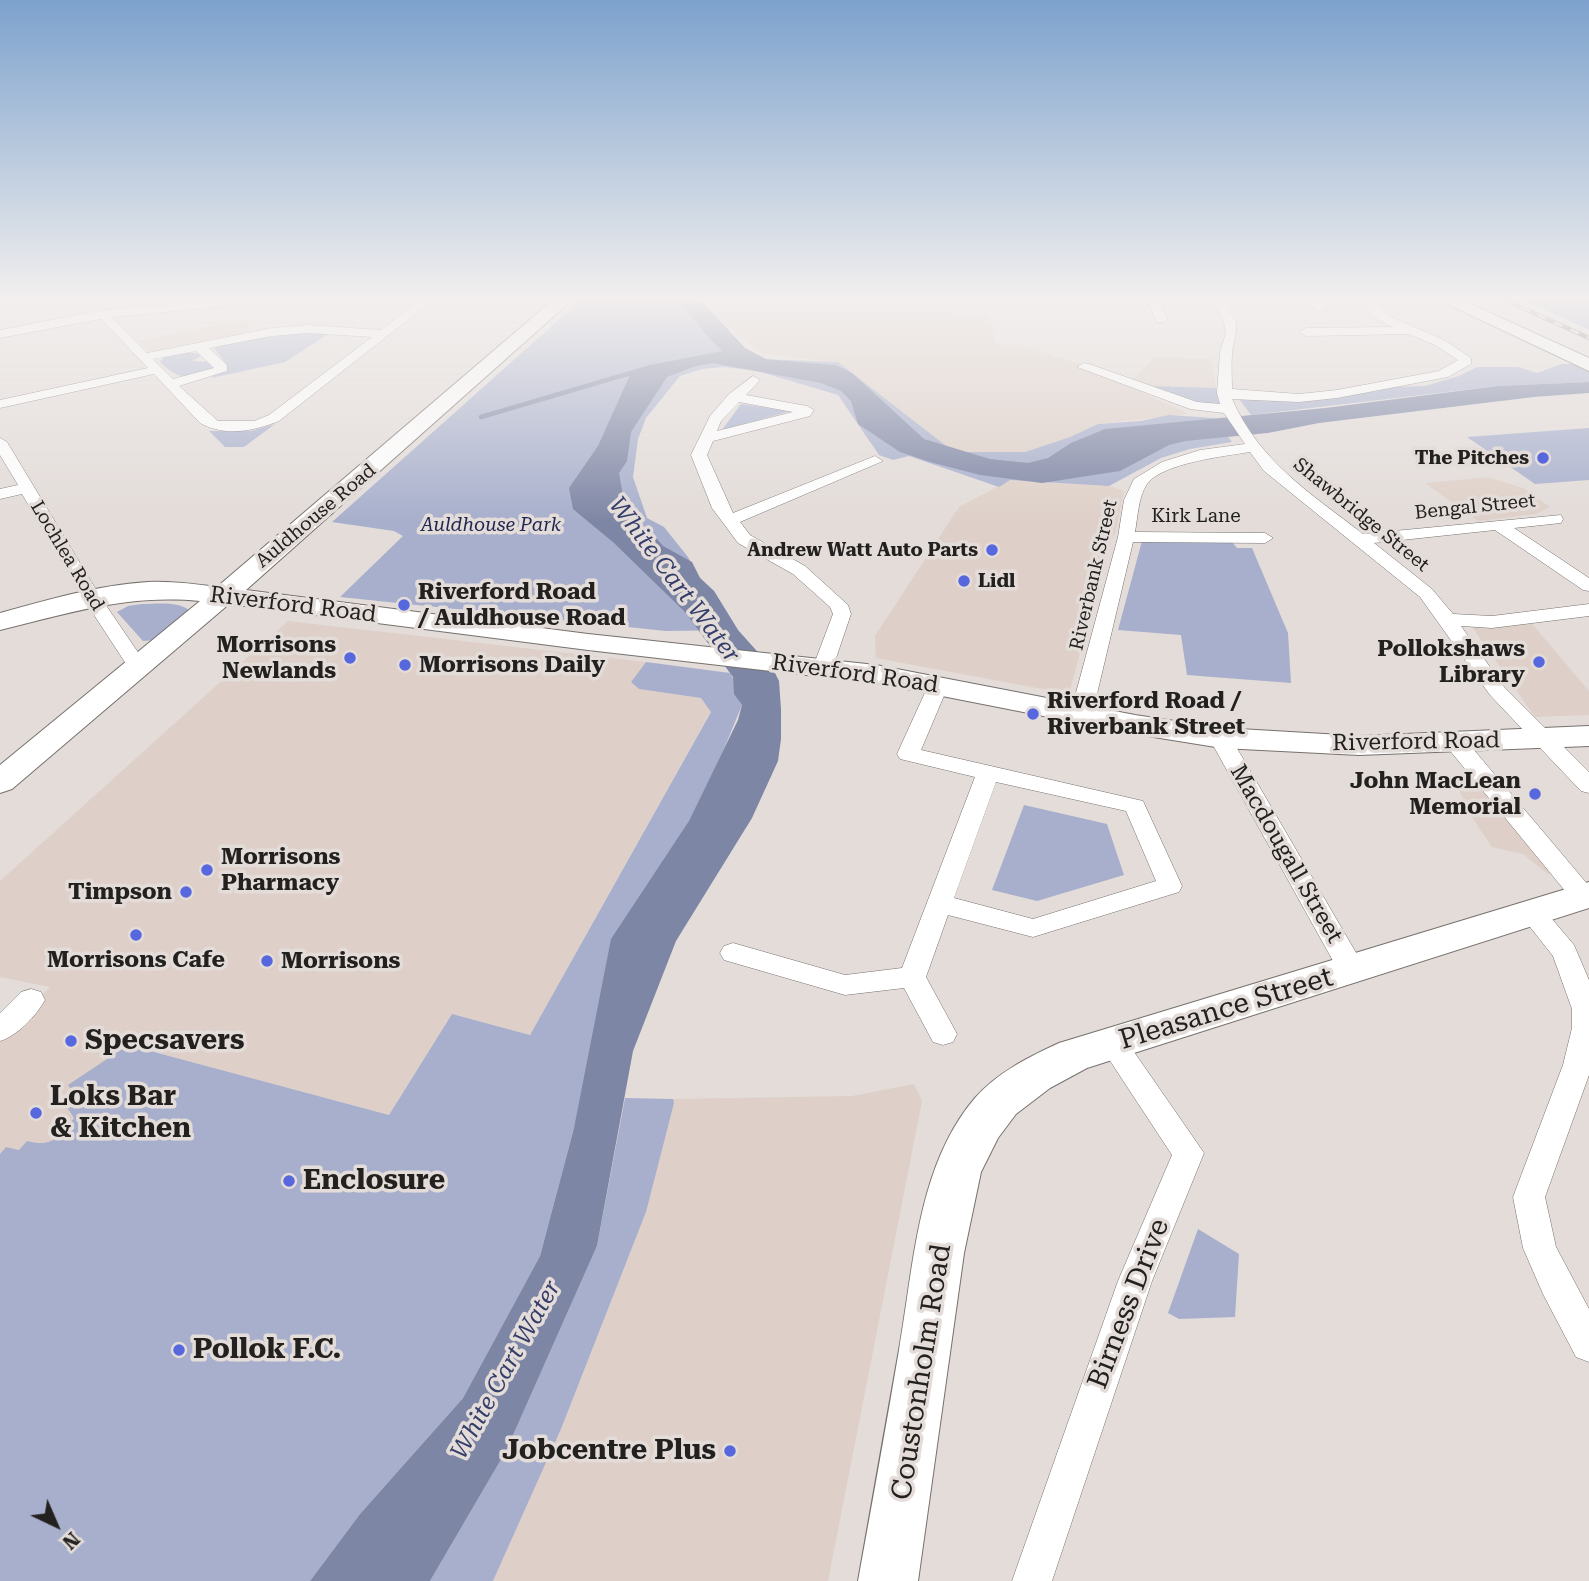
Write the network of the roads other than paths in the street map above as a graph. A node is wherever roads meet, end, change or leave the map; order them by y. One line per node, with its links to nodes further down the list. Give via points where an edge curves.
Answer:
1 (139, 374): 13 (street)
2 (160, 374): 10 (street)
3 (207, 374): 10 (street)
4 (333, 374): 10 (street, via 274,418 242,427 208,422)
5 (482, 374): 30 (street, Auldhouse Road)
6 (1103, 374): 14 (street, via 1195,407)
7 (1225, 374): 11 (street, Shawbridge Street)
8 (1443, 374): 11 (street, via 1299,398)
9 (752, 380): 12 (street)
10 (170, 384)
11 (1224, 393): 14 (street, Shawbridge Street)
12 (734, 397): 15 (street, via 715,419); 15 (street, via 807,410)
13 (0, 404)
14 (1230, 412): 17 (street, Shawbridge Street)
15 (707, 438): 24 (street, via 699,455 720,508)
16 (0, 442): 21 (street, Lochlea Road)
17 (1251, 442): 26 (street, Riverbank Street, via 1167,466 1142,479 1132,500); 28 (street, Shawbridge Street, via 1269,468)
18 (875, 461): 19 (street)
19 (851, 471): 20 (street); 24 (street)
20 (868, 478)
21 (26, 488): 22 (street); 31 (street, Lochlea Road)
22 (0, 494)
23 (1548, 515): 25 (street, Bengal Street)
24 (731, 520): 36 (street, via 744,539 799,570 839,606 842,614)
25 (1498, 525): 28 (street, Bengal Street); 29 (street)
26 (1126, 537): 27 (street, Kirk Lane); 38 (street, Riverbank Street)
27 (1253, 540)
28 (1358, 540): 33 (street, Shawbridge Street, via 1426,593)
29 (1589, 586)
30 (221, 596): 31 (street, Riverford Road, via 152,590); 35 (street, Auldhouse Road); 36 (street, Riverford Road)
31 (92, 598): 34 (street, Riverford Road); 35 (street, Lochlea Road)
32 (1589, 610): 33 (street, via 1492,622)
33 (1447, 619): 41 (street, Shawbridge Street, via 1497,691)
34 (0, 622)
35 (138, 667): 44 (street, Auldhouse Road)
36 (823, 667): 37 (street, Riverford Road)
37 (939, 684): 38 (street, Riverford Road); 43 (street, via 908,754)
38 (1081, 715): 40 (street, Riverford Road)
39 (1589, 736): 41 (street, Riverford Road)
40 (1220, 738): 42 (street, Riverford Road, via 1325,744); 50 (street, Macdougall Street)
41 (1545, 738): 42 (street, Riverford Road); 45 (street, Shawbridge Street)
42 (1455, 742): 46 (street)
43 (988, 773): 47 (street); 47 (street, via 1135,806 1170,887 1033,928)
44 (0, 782)
45 (1589, 786)
46 (1587, 896): 48 (street, Pleasance Street)
47 (939, 903): 51 (street)
48 (1532, 913): 50 (street, Pleasance Street); 57 (street, via 1565,952 1586,1009 1578,1065 1529,1197 1540,1248)
49 (733, 953): 51 (street, via 845,985)
50 (1352, 970): 55 (street, Pleasance Street)
51 (912, 976): 54 (street)
52 (31, 1000): 53 (street)
53 (0, 1030)
54 (943, 1034)
55 (1113, 1044): 56 (street, Pleasance Street, via 1041,1070 1002,1099 983,1121); 59 (street, Birness Drive, via 1188,1153 1135,1281)
56 (961, 1163): 58 (street, Coustonholm Road, via 943,1237)
57 (1589, 1344)
58 (888, 1581)
59 (1032, 1581)

